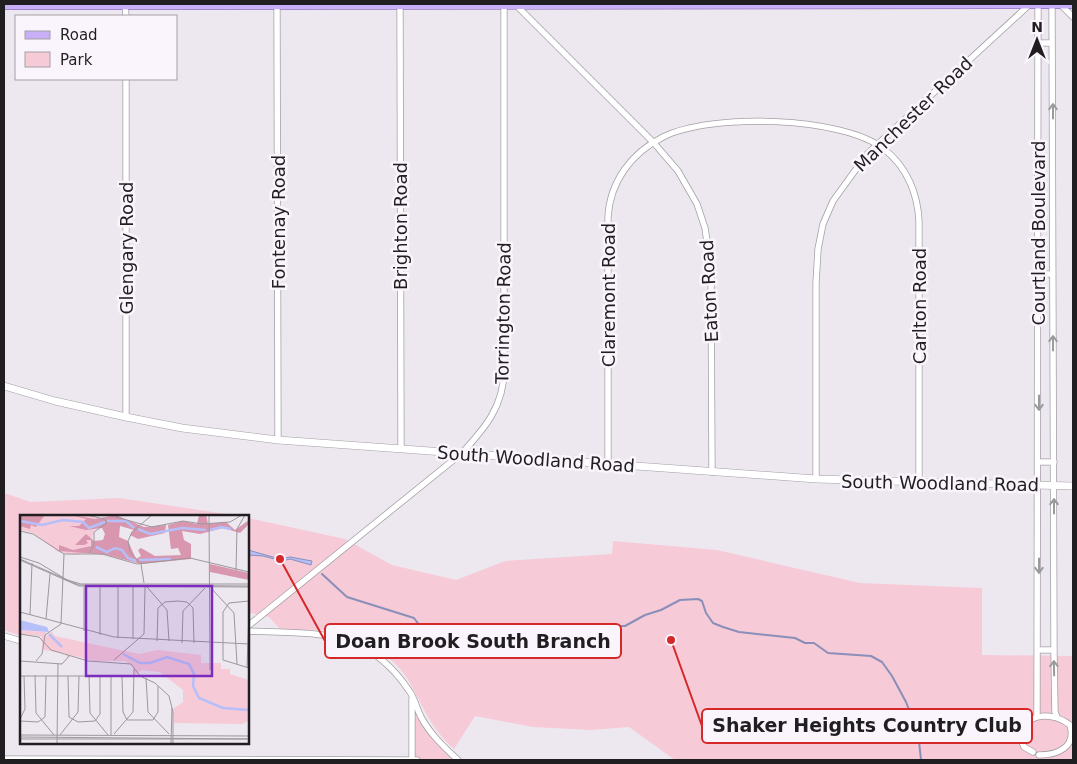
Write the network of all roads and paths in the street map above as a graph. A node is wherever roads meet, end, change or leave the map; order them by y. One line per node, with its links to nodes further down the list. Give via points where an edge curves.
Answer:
1 (126, 4): 8 (main road); 9 (main road)
2 (400, 4): 3 (main road); 9 (main road); 21 (street, Brighton Road)
3 (504, 4): 4 (main road); 22 (street, Torrington Road, via 504,379 489,422)
4 (515, 4): 5 (main road); 14 (street, Eaton Road)
5 (1035, 4): 6 (main road); 11 (street, Courtland Boulevard); 15 (street, Manchester Road)
6 (1055, 4): 7 (main road); 10 (street); 12 (street, Courtland Boulevard)
7 (1073, 4)
8 (4, 5)
9 (277, 5): 20 (street, Fontenay Road)
10 (1073, 17)
11 (1038, 43): 12 (street); 16 (street, Courtland Boulevard)
12 (1052, 43): 17 (street, Courtland Boulevard, one-way to 12)
13 (126, 80): 19 (street, Glengary Road)
14 (654, 142): 15 (street, Claremont Road, via 691,128 769,122 842,130); 25 (street, Claremont Road, via 620,176 608,207); 26 (street, Eaton Road, via 692,193 708,241 712,284)
15 (877, 144): 27 (street, Manchester Road, via 840,190 820,236 816,283); 28 (street, Carlton Road, via 910,180 918,214)
16 (1038, 274): 17 (street); 23 (street, Courtland Boulevard, one-way to 23)
17 (1053, 274): 24 (street, Courtland Boulevard, one-way to 17)
18 (4, 386): 19 (street, South Woodland Road, via 55,402)
19 (126, 417): 20 (street, South Woodland Road)
20 (278, 440): 21 (street, South Woodland Road)
21 (401, 448): 22 (street, South Woodland Road)
22 (462, 453): 25 (street, South Woodland Road); 32 (street, Torrington Road)
23 (1039, 462): 24 (street); 29 (street, Courtland Boulevard)
24 (1054, 462): 30 (street, Courtland Boulevard)
25 (608, 464): 26 (street, South Woodland Road)
26 (712, 472): 27 (street, South Woodland Road)
27 (816, 479): 28 (street, South Woodland Road)
28 (919, 483): 29 (street, South Woodland Road)
29 (1039, 486): 30 (street, South Woodland Road); 36 (street, Courtland Boulevard, one-way to 36)
30 (1054, 486): 31 (street, South Woodland Road); 37 (street, Courtland Boulevard, one-way to 30)
31 (1073, 486)
32 (249, 625)
33 (249, 631): 38 (street, via 321,634 364,646 382,658)
34 (4, 636): 35 (street)
35 (20, 641)
36 (1039, 650): 37 (street); 39 (street, Courtland Boulevard)
37 (1054, 650): 40 (street, Courtland Boulevard, one-way to 37)
38 (412, 694): 46 (street); 48 (street, via 421,717 440,743)
39 (1037, 717): 40 (street); 40 (street, via 1025,725 1020,736 1024,747 1036,753 1057,753 1071,742 1070,726)
40 (1057, 717)
41 (4, 760): 42 (street)
42 (31, 760): 43 (street)
43 (124, 760): 44 (street)
44 (215, 760): 45 (street)
45 (313, 760): 46 (street)
46 (412, 760): 47 (street)
47 (418, 760)
48 (458, 760)

